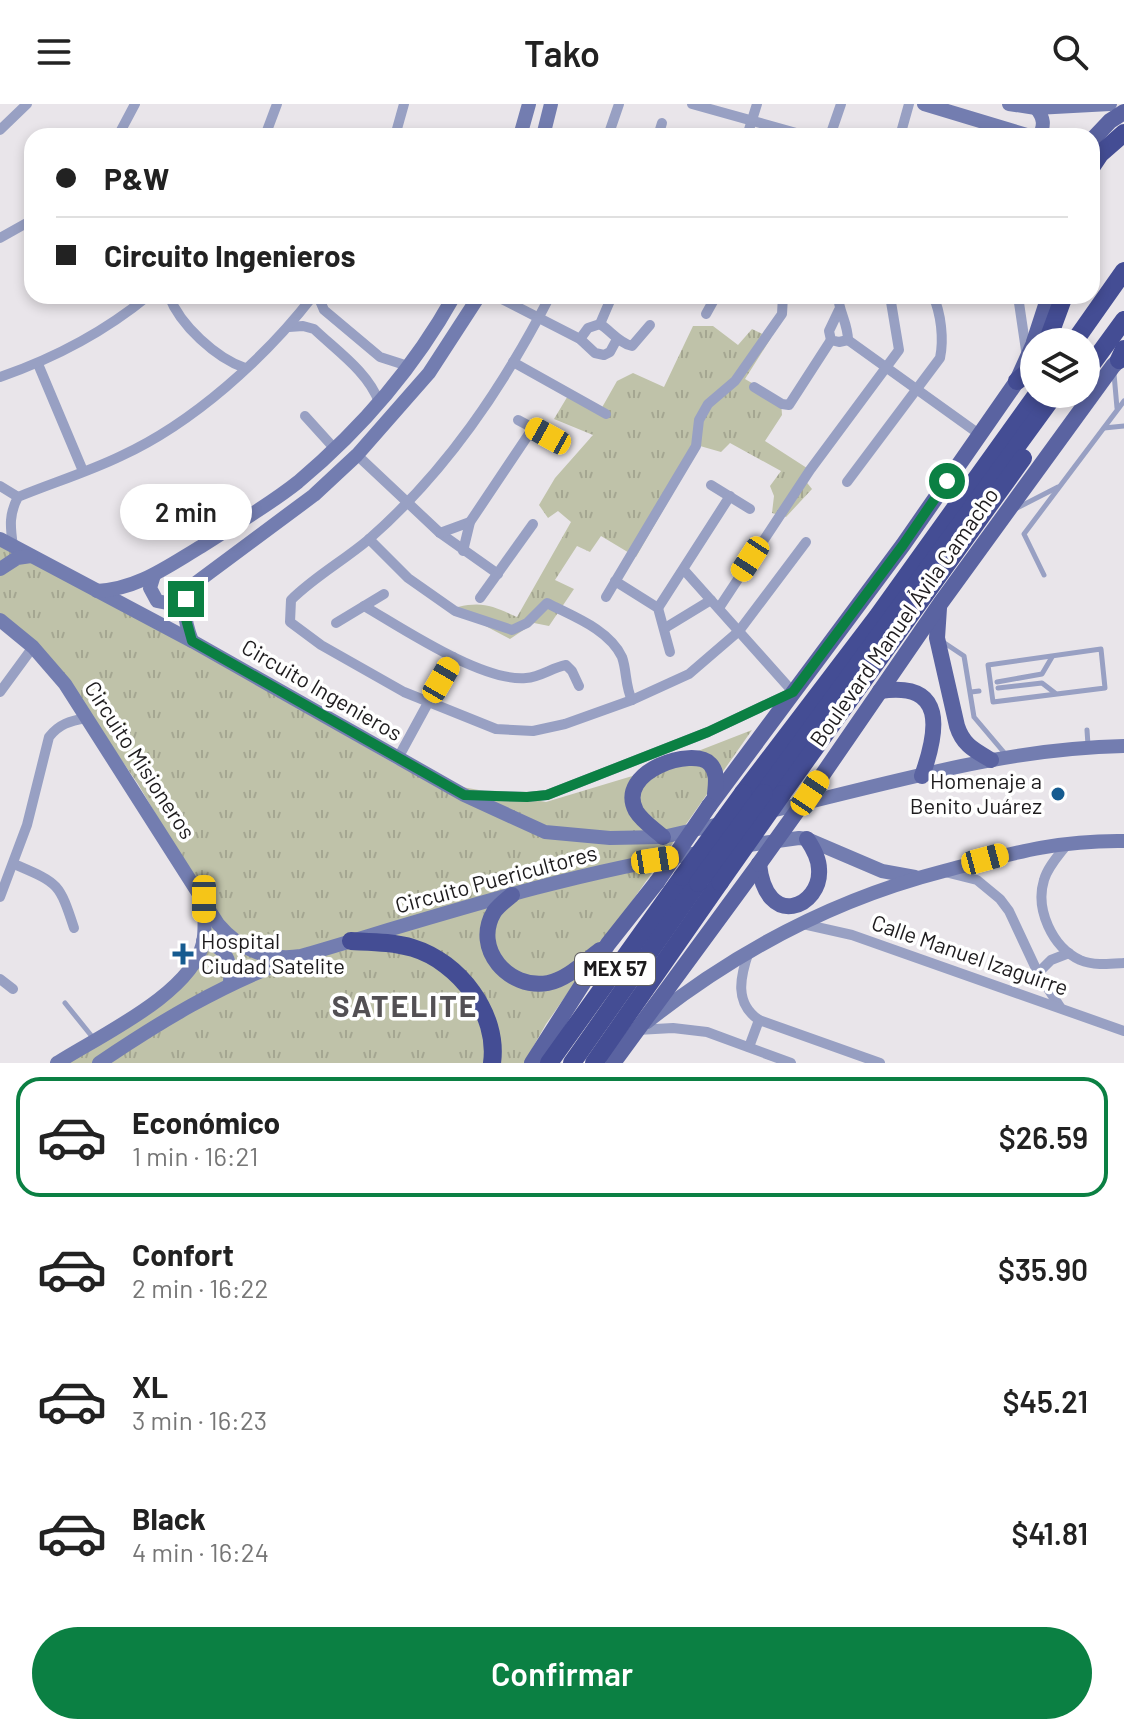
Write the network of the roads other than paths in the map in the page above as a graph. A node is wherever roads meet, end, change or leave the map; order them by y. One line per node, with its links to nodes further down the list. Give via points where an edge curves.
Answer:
1 (27, 104): 32 (street)
2 (135, 104): 19 (street)
3 (277, 104): 20 (street)
4 (404, 104): 21 (street)
5 (529, 104): 22 (main road)
6 (551, 104): 23 (main road)
7 (619, 104): 24 (street)
8 (692, 104): 17 (street)
9 (757, 104): 17 (street)
10 (841, 104): 28 (street)
11 (909, 104): 29 (street)
12 (924, 104): 30 (main road)
13 (1009, 104): 15 (main road)
14 (1110, 104): 15 (main road)
15 (1036, 108): 31 (main road)
16 (1124, 112): 33 (main road)
17 (752, 120): 26 (street); 27 (street)
18 (662, 123): 25 (street)
19 (122, 128)
20 (268, 128)
21 (397, 128)
22 (522, 128)
23 (545, 128)
24 (611, 128)
25 (660, 128)
26 (750, 128)
27 (778, 128)
28 (833, 128)
29 (902, 128)
30 (989, 128)
31 (1043, 128)
32 (0, 130)
33 (1100, 132)
34 (1124, 133): 35 (highway)
35 (1100, 154)
36 (24, 224): 37 (street)
37 (0, 238)
38 (1124, 271): 66 (highway)
39 (138, 304): 74 (street, via 75,347)
40 (172, 304): 76 (street, via 220,357)
41 (308, 304): 62 (street)
42 (320, 304): 75 (street, via 380,357)
43 (449, 304): 75 (main road)
44 (474, 304): 98 (main road, via 429,373)
45 (512, 304): 58 (street)
46 (546, 304): 58 (street)
47 (609, 304): 60 (street)
48 (712, 304): 57 (street)
49 (783, 304): 122 (street, via 782,314 735,381 708,404 699,420 696,446)
50 (839, 304): 56 (street)
51 (891, 304): 77 (street, via 899,350)
52 (937, 304): 82 (street, via 943,346)
53 (1020, 304): 63 (street)
54 (1046, 304): 64 (main road)
55 (1062, 304): 65 (highway)
56 (839, 310): 70 (street, via 829,331); 71 (street)
57 (706, 314)
58 (539, 317): 68 (street); 73 (street)
59 (1124, 317): 72 (highway, Boulevard Manuel Ávila Camacho)
60 (600, 324): 68 (street); 69 (street)
61 (650, 325): 69 (street, via 632,346)
62 (289, 327): 76 (street); 84 (street, via 314,329 365,378)
63 (1024, 328)
64 (1039, 328)
65 (1053, 328)
66 (1084, 328)
67 (1124, 335): 72 (highway)
68 (580, 339): 69 (street, via 604,355)
69 (617, 339)
70 (831, 340): 71 (street); 81 (street, via 789,405)
71 (848, 340): 77 (street)
72 (1111, 356): 88 (lane); 108 (main road, Boulevard Manuel Ávila Camacho)
73 (513, 362): 89 (street); 106 (street, via 466,436)
74 (38, 364): 78 (street); 99 (street)
75 (408, 366): 84 (main road)
76 (245, 368): 99 (street, via 176,425)
77 (885, 368): 82 (street); 128 (street)
78 (0, 377)
79 (1020, 377): 80 (highway)
80 (1017, 381): 95 (main road, Boulevard Manuel Ávila Camacho)
81 (754, 387)
82 (917, 390): 95 (street); 100 (street)
83 (1124, 401): 88 (lane)
84 (379, 402): 97 (main road)
85 (1027, 408): 171 (highway, Boulevard Manuel Ávila Camacho / MEX 57, bridge, via 743,793)
86 (1045, 408): 160 (highway)
87 (1059, 408): 160 (highway, Boulevard Manuel Ávila Camacho / MEX 57)
88 (1117, 409): 94 (lane)
89 (606, 414)
90 (305, 416): 97 (street)
91 (518, 420): 93 (street)
92 (1124, 426): 94 (lane)
93 (533, 428): 96 (street); 109 (street)
94 (1103, 428): 103 (lane)
95 (979, 434): 148 (main road, Boulevard Manuel Ávila Camacho)
96 (548, 436)
97 (334, 448): 120 (main road, via 256,511)
98 (357, 455): 106 (street); 127 (main road, via 314,495 206,573)
99 (83, 471): 105 (street)
100 (847, 482)
101 (711, 485): 104 (street)
102 (0, 486): 105 (street)
103 (1060, 486): 108 (lane); 121 (lane, via 1024,534)
104 (730, 496): 107 (street); 118 (street)
105 (18, 497): 113 (street)
106 (407, 501): 111 (street); 112 (street)
107 (750, 509)
108 (1003, 517): 129 (main road, Boulevard Manuel Ávila Camacho)
109 (470, 522): 111 (street); 115 (street)
110 (533, 524): 119 (street)
111 (440, 533): 115 (street)
112 (369, 539): 151 (street, via 408,578 455,611 512,630 547,603 595,628 622,657); 152 (street, via 291,600 290,622 321,645)
113 (6, 542): 116 (main road, Circuito Ingenieros)
114 (806, 542): 135 (street)
115 (463, 551): 119 (street)
116 (31, 556): 117 (main road); 123 (main road, Circuito Ingenieros)
117 (0, 569)
118 (684, 570): 128 (street); 131 (street)
119 (498, 574): 126 (street)
120 (154, 575): 123 (main road, via 128,587); 127 (main road, via 150,588 157,601 172,604)
121 (1044, 575)
122 (615, 581): 125 (street); 131 (street)
123 (97, 591): 137 (main road, Circuito Ingenieros)
124 (384, 594): 130 (street)
125 (606, 597)
126 (480, 598)
127 (186, 599): 137 (main road)
128 (715, 604): 134 (street); 135 (street)
129 (940, 604): 136 (main road); 145 (main road, Boulevard Manuel Ávila Camacho)
130 (364, 606): 133 (street); 141 (street)
131 (658, 608): 134 (street)
132 (0, 620): 138 (main road, Circuito Misioneros)
133 (336, 623)
134 (665, 628): 139 (street)
135 (739, 631): 148 (street); 151 (street, via 689,674)
136 (937, 638): 143 (lane, via 964,656); 158 (main road, via 961,739 968,747)
137 (192, 641): 157 (main road, Circuito Ingenieros)
138 (33, 647): 147 (street); 153 (main road, Circuito Misioneros)
139 (670, 652)
140 (1052, 656): 150 (lane, via 1042,674 997,685 1042,683); 150 (lane, via 1101,649 1105,688); 150 (lane, via 988,665 993,702)
141 (453, 657): 144 (street, via 522,679 566,665); 152 (street)
142 (977, 679): 143 (lane)
143 (968, 680): 149 (lane)
144 (579, 686)
145 (880, 691): 159 (main road, via 912,690 932,710 936,728); 168 (main road, Boulevard Manuel Ávila Camacho, bridge)
146 (979, 691): 149 (lane)
147 (0, 692)
148 (793, 692): 161 (street, Circuito Ingenieros, via 697,737 547,795); 162 (main road, Boulevard Manuel Ávila Camacho)
149 (971, 692): 158 (lane, via 974,717)
150 (1056, 694)
151 (632, 700): 152 (street, via 533,731 496,729)
152 (428, 703): 157 (street)
153 (86, 718): 167 (street, via 66,722 49,737); 174 (main road, Circuito Misioneros)
154 (1087, 730): 156 (lane)
155 (1124, 746): 156 (main road, Circuito Ingenieros)
156 (1088, 747): 158 (main road, Circuito Ingenieros)
157 (398, 758): 161 (main road, Circuito Ingenieros)
158 (999, 758): 159 (main road, Circuito Ingenieros)
159 (922, 776): 163 (main road, Circuito Ingenieros)
160 (773, 793): 171 (highway, bridge); 202 (highway, Boulevard Manuel Ávila Camacho / MEX 57, bridge, via 720,882)
161 (464, 795): 163 (main road, Circuito Ingenieros, via 545,832)
162 (712, 800): 163 (main road, via 715,772 701,758 688,757 639,777 633,803); 179 (main road, Boulevard Manuel Ávila Camacho, bridge)
163 (663, 837)
164 (807, 839): 168 (main road, via 819,877 802,902 784,906 769,898); 170 (main road, Circuito Puericultores, via 882,871); 172 (main road, Circuito Puericultores, via 655,860)
165 (1124, 841): 166 (main road)
166 (1068, 843): 169 (main road); 181 (street, via 1045,876 1042,904 1050,929)
167 (14, 864): 173 (street); 176 (street, via 59,887)
168 (759, 864): 191 (main road, Boulevard Manuel Ávila Camacho)
169 (943, 871): 170 (main road); 184 (street, via 977,880 1000,899)
170 (915, 877): 175 (main road)
171 (690, 880): 200 (highway, Boulevard Manuel Ávila Camacho / MEX 57); 201 (highway)
172 (512, 895): 178 (main road, Circuito Puericultores); 179 (main road, via 495,911 487,939 491,954 509,975 532,984 549,983)
173 (0, 897)
174 (204, 899): 177 (main road); 182 (main road, Circuito Puericultores, via 218,924 247,949 278,958)
175 (801, 923): 180 (main road); 189 (street, Calle Manuel Izaguirre, via 852,935)
176 (74, 928)
177 (203, 941): 186 (main road, via 226,954); 193 (main road, via 196,961 172,988)
178 (351, 941): 182 (main road, Circuito Puericultores); 198 (highway, via 414,948 444,962 482,1008 490,1029)
179 (608, 944): 199 (main road, Boulevard Manuel Ávila Camacho)
180 (749, 951): 190 (street, via 741,994 743,1005); 191 (main road)
181 (1069, 953): 183 (street, via 1096,964); 184 (street)
182 (301, 956): 186 (main road)
183 (1124, 963)
184 (1038, 973): 189 (street)
185 (1, 981): 187 (street)
186 (230, 983): 195 (main road)
187 (13, 989)
188 (65, 1003): 193 (lane)
189 (1061, 1009): 192 (street, Calle Manuel Izaguirre)
190 (759, 1020): 194 (street); 205 (street)
191 (637, 1030): 194 (street, via 697,1030); 203 (main road, Boulevard Manuel Ávila Camacho)
192 (1124, 1031)
193 (94, 1039): 196 (main road)
194 (749, 1047): 204 (street)
195 (117, 1057): 197 (main road)
196 (57, 1063)
197 (99, 1063)
198 (492, 1063)
199 (532, 1063)
200 (549, 1063)
201 (572, 1063)
202 (594, 1063)
203 (613, 1063)
204 (791, 1063)
205 (880, 1063)

